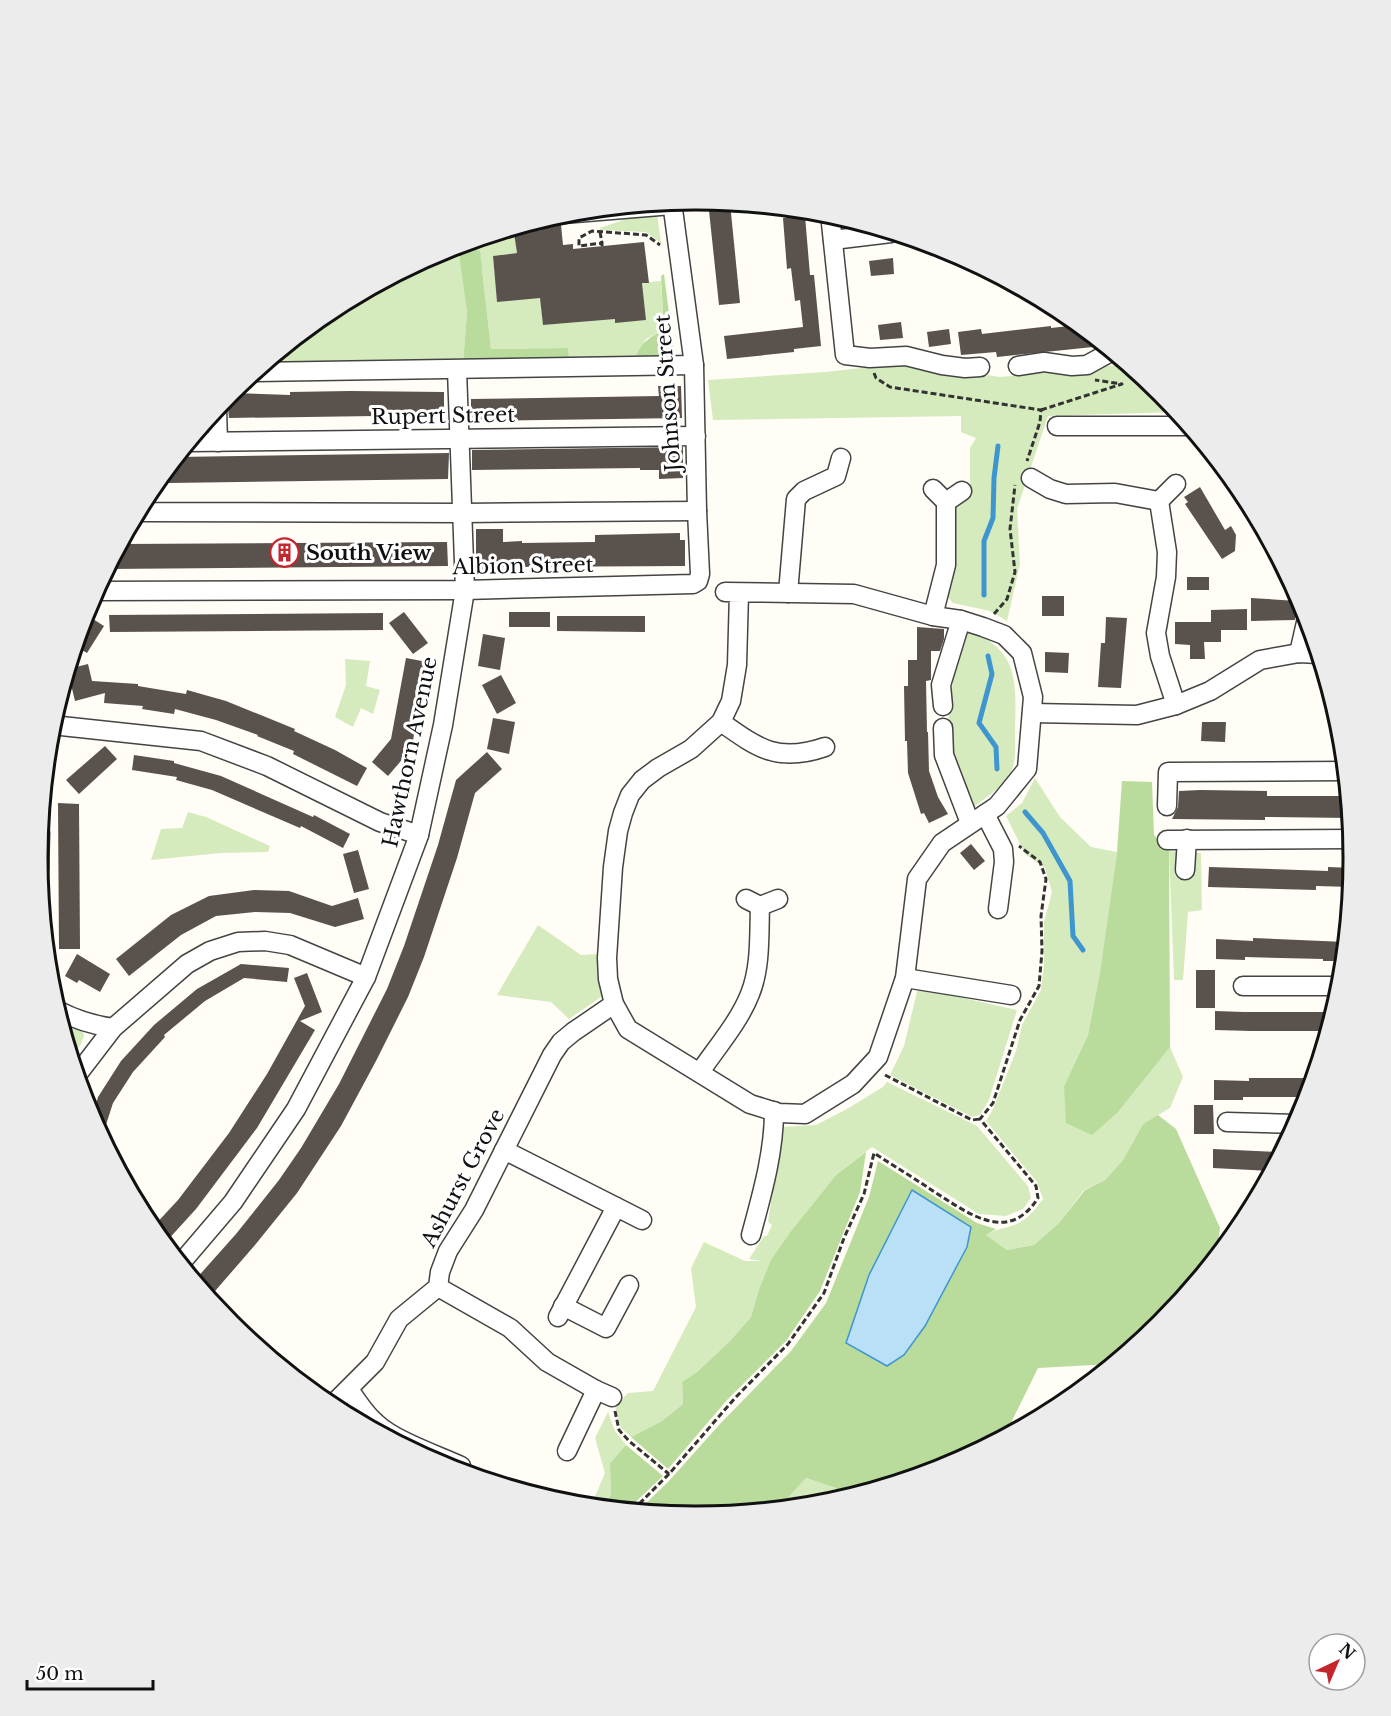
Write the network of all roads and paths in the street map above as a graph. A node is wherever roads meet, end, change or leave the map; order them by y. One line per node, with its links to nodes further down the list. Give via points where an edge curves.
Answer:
1 (673, 211): 8 (street, Johnson Street)
2 (831, 225): 5 (street)
3 (600, 232): 3 (path, via 592,231 579,238 579,246 602,244); 6 (path, via 646,235)
4 (871, 235): 5 (street)
5 (833, 240): 10 (street, via 845,355 906,356 942,365)
6 (661, 246)
7 (1102, 354): 9 (street, via 1087,365)
8 (694, 365): 12 (street); 19 (street, Johnson Street)
9 (1018, 366)
10 (980, 367)
11 (872, 368): 15 (path, via 876,378 890,387)
12 (457, 370): 13 (street); 20 (street, Hawthorn Avenue)
13 (268, 372)
14 (1094, 380): 15 (path, via 1122,384)
15 (1041, 410): 24 (path)
16 (217, 422): 22 (street)
17 (1057, 426): 18 (street)
18 (1177, 426)
19 (696, 436): 20 (street, Rupert Street); 30 (street, Johnson Street)
20 (459, 438): 22 (street, Rupert Street); 32 (street, Hawthorn Avenue)
21 (200, 442): 22 (street, Rupert Street)
22 (218, 442)
23 (841, 458): 36 (street, via 836,476 804,491 793,490 796,499)
24 (1025, 473): 28 (street, via 1066,494 1115,493); 39 (path, via 1014,486 1010,529 1015,572 1006,599)
25 (1176, 484): 28 (street)
26 (933, 489): 29 (street)
27 (962, 491): 29 (street)
28 (1159, 501): 43 (street, via 1167,569 1156,633)
29 (946, 502): 37 (street, via 946,565)
30 (697, 511): 32 (street); 33 (street, Johnson Street)
31 (148, 512): 32 (street)
32 (462, 513): 34 (street, Hawthorn Avenue)
33 (698, 581): 34 (street, Albion Street, via 686,585)
34 (465, 590): 35 (street, Albion Street); 53 (street, Hawthorn Avenue, via 443,725)
35 (106, 591)
36 (788, 593): 37 (street, via 854,594); 46 (street, via 732,593 737,665)
37 (933, 616): 38 (street)
38 (961, 620): 39 (street); 44 (street, via 942,685)
39 (983, 627): 45 (street, via 1004,635 1022,653 1033,697)
40 (1303, 635): 41 (street)
41 (1299, 653): 42 (street); 43 (street, via 1260,660 1210,691)
42 (1310, 654)
43 (1176, 705): 45 (street, via 1137,715)
44 (943, 706)
45 (1032, 713): 52 (street, via 1028,769 997,806)
46 (721, 722): 49 (street, via 771,752); 66 (street, via 692,749 642,780 623,813 613,867 607,958)
47 (61, 726): 53 (street, via 201,741 267,766 381,822)
48 (943, 728): 52 (street, via 944,755)
49 (816, 755)
50 (1337, 771): 51 (street, via 1168,772)
51 (1167, 806)
52 (977, 819): 60 (street, via 1003,849); 62 (street, via 942,843 917,879)
53 (419, 835): 61 (street, Hawthorn Avenue)
54 (1187, 839): 55 (street); 56 (street); 58 (street)
55 (1343, 839)
56 (1167, 840)
57 (1017, 844): 73 (path, via 1040,862 1046,879 1039,986 1020,1020 993,1103)
58 (1185, 870)
59 (778, 899): 71 (street, via 753,902 756,967 750,993)
60 (998, 909)
61 (366, 977): 68 (street, via 290,945 238,942 187,964); 80 (street, Hawthorn Avenue, via 296,1109 233,1202)
62 (905, 978): 65 (street); 69 (street, via 878,1057)
63 (1243, 986): 64 (street)
64 (1331, 986)
65 (1011, 995)
66 (614, 1004): 71 (street, via 627,1029); 76 (street, Ashurst Grove, via 561,1042)
67 (68, 1016): 68 (street)
68 (113, 1028): 70 (street)
69 (869, 1066): 72 (street, via 852,1084 805,1114); 73 (path, via 972,1120)
70 (83, 1068)
71 (700, 1072): 72 (street, via 750,1104)
72 (774, 1112): 79 (street, via 769,1163)
73 (980, 1119): 88 (path, via 1036,1186 1038,1198 1029,1211 1003,1223 976,1218 874,1153 864,1194 824,1293 788,1344)
74 (1227, 1122): 75 (street)
75 (1286, 1124)
76 (504, 1150): 77 (street); 82 (street, Ashurst Grove, via 448,1251)
77 (616, 1207): 78 (street); 81 (street, via 560,1312 606,1329)
78 (642, 1220)
79 (752, 1234)
80 (186, 1257)
81 (628, 1286)
82 (438, 1287): 83 (street, via 399,1319 375,1362); 84 (street, via 510,1328 548,1362)
83 (349, 1389): 85 (street); 86 (street)
84 (604, 1394): 87 (street); 88 (path, via 620,1430)
85 (339, 1398)
86 (369, 1417)
87 (567, 1450)
88 (669, 1474): 89 (path)
89 (640, 1503)

